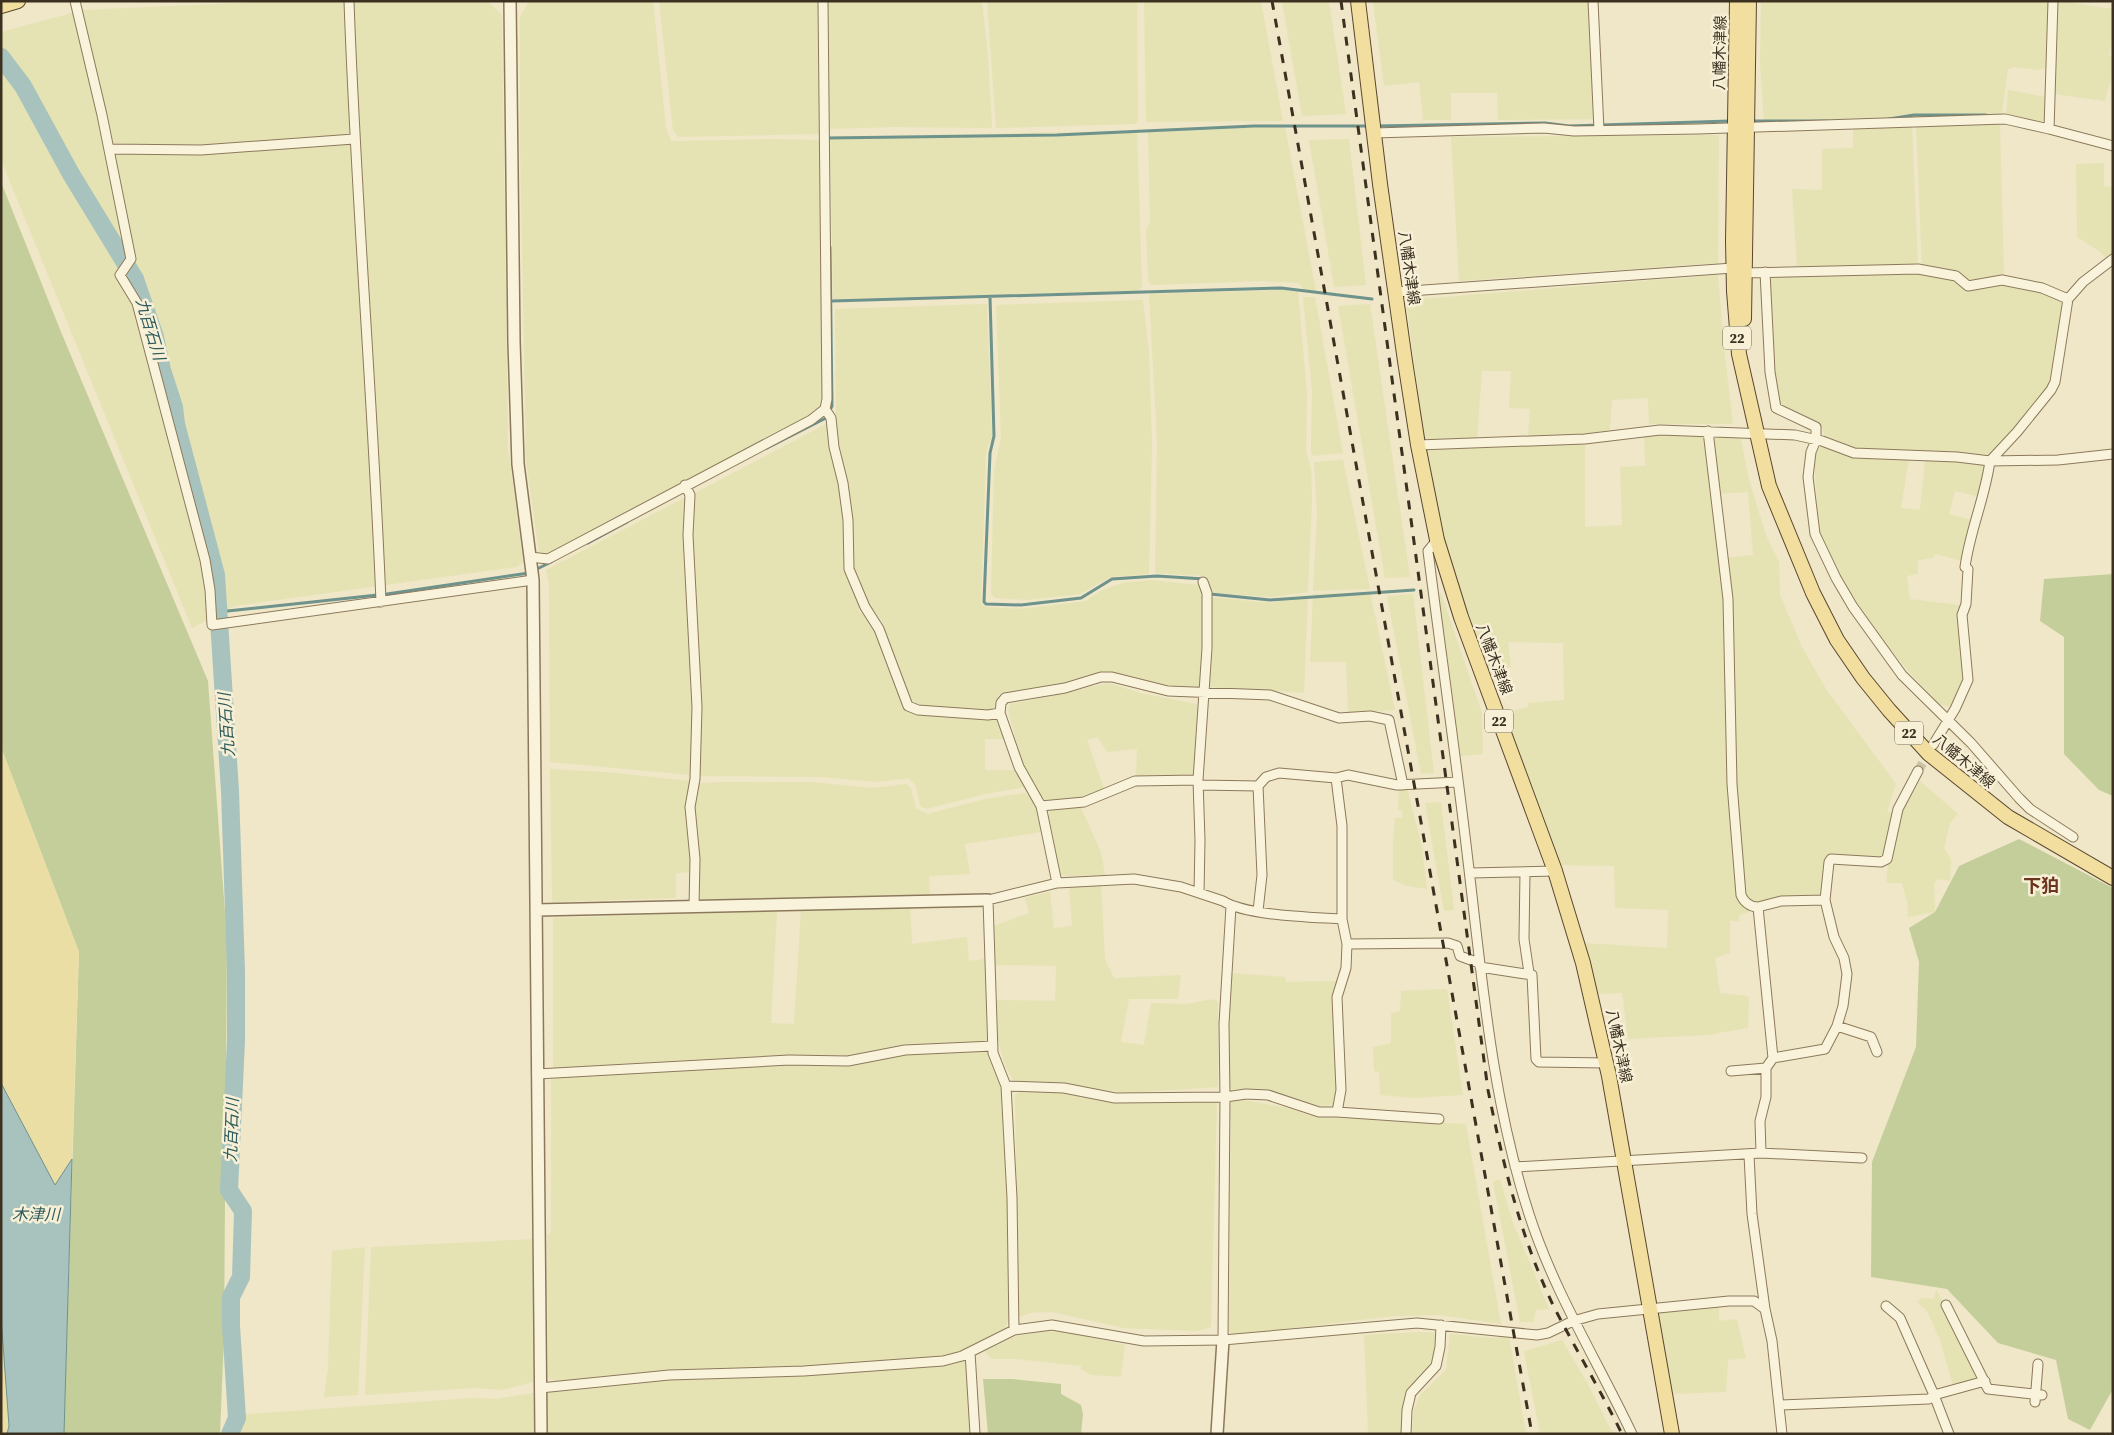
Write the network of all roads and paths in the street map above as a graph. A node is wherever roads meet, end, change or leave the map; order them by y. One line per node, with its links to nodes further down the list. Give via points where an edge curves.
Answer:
1 (18, 1): 11 (main road)
2 (75, 1): 18 (street)
3 (349, 1): 16 (street)
4 (510, 1): 33 (street, via 518,464)
5 (823, 1): 24 (street)
6 (1358, 1): 15 (main road, 八幡木津線 / 22)
7 (1593, 1): 14 (street)
8 (1737, 1): 12 (main road, 八幡木津線 / 22)
9 (1749, 1): 12 (main road, 八幡木津線 / 22)
10 (2053, 1): 13 (street)
11 (1, 6)
12 (1741, 128): 13 (street, via 2005,119); 14 (street); 20 (main road, 八幡木津線 / 22)
13 (2049, 129): 17 (street)
14 (1599, 130): 15 (street, via 1544,128)
15 (1374, 133): 22 (main road, 八幡木津線 / 22)
16 (354, 139): 18 (street, via 201,150); 36 (street)
17 (2113, 146)
18 (109, 149): 36 (street, via 131,259 120,275 137,303 205,560 212,625)
19 (2113, 259): 23 (street, via 2083,282)
20 (1738, 270): 21 (street); 22 (street); 26 (main road, 八幡木津線 / 22, via 1746,356)
21 (1765, 272): 23 (street, via 1918,269 1956,276 1968,286 2002,280 2042,288); 27 (street, via 1770,372 1776,408 1816,427)
22 (1396, 292): 28 (main road, 八幡木津線 / 22)
23 (2068, 299): 30 (street, via 2055,382)
24 (825, 409): 31 (street, via 810,420); 38 (street, via 831,418 843,482 849,569 865,608 879,629 908,706 918,710 971,714)
25 (1708, 431): 26 (street); 28 (street, via 1660,430 1585,439); 59 (street, via 1728,599 1732,784 1741,895 1752,907)
26 (1759, 433): 27 (street); 52 (main road, 八幡木津線 / 22, via 1783,518 1813,594 1837,640 1884,704 1937,762 2008,817)
27 (1816, 440): 30 (street, via 1854,454); 39 (street, via 1808,477 1815,534 1853,607 1902,675)
28 (1418, 445): 32 (main road, 八幡木津線 / 22)
29 (2113, 454): 30 (street, via 2058,460)
30 (1990, 461): 39 (street, via 1987,482 1969,539 1965,567 1968,569 1967,588 1962,615 1968,680)
31 (685, 485): 33 (street, via 548,558); 58 (street, via 690,495 688,535 697,707 690,807 695,859)
32 (1437, 540): 43 (street, via 1428,551); 49 (main road, 八幡木津線 / 22, via 1461,617)
33 (530, 557): 34 (street)
34 (533, 580): 36 (street); 60 (street)
35 (1204, 582): 37 (street, via 1208,592)
36 (381, 601)
37 (1205, 694): 38 (street, via 1168,691 1101,677 1065,688 1006,698 1001,703); 44 (street); 45 (street, via 1270,695 1331,717 1384,717 1390,720)
38 (1000, 712): 47 (street, via 1019,767)
39 (1949, 720): 40 (street); 48 (street, via 2030,808)
40 (1933, 745)
41 (1918, 771): 56 (street, via 1898,809 1888,859 1881,862 1831,859)
42 (1336, 778): 45 (street, via 1348,775); 46 (street, via 1279,773 1266,777); 62 (street, via 1342,826)
43 (1458, 782): 45 (street); 51 (street)
44 (1198, 783): 46 (street); 47 (street, via 1135,780 1084,802); 54 (street)
45 (1402, 785)
46 (1258, 786): 61 (street, via 1262,875)
47 (1041, 806): 53 (street)
48 (2073, 837)
49 (1555, 871): 50 (street); 70 (main road, 八幡木津線 / 22, via 1578,944)
50 (1524, 872): 51 (street); 65 (street, via 1524,939)
51 (1470, 873): 64 (street)
52 (2113, 878)
53 (1057, 884): 54 (street, via 1134,879 1156,881); 55 (street)
54 (1199, 893): 57 (street, via 1223,900)
55 (988, 900): 58 (street); 67 (street)
56 (1825, 900): 59 (street, via 1781,901); 66 (street, via 1847,974)
57 (1231, 906): 61 (street); 75 (street, via 1225,973)
58 (694, 907): 60 (street)
59 (1758, 907): 69 (street)
60 (536, 910): 73 (street)
61 (1258, 911): 62 (street)
62 (1342, 919): 63 (street)
63 (1347, 944): 64 (street, via 1448,943 1458,946 1460,956); 76 (street, via 1346,968 1337,997 1341,1090)
64 (1480, 965): 65 (street); 82 (street, via 1500,1097)
65 (1529, 973): 70 (street, via 1532,975 1534,997 1536,1059 1539,1062)
66 (1837, 1026): 68 (street, via 1871,1037); 69 (street, via 1825,1050)
67 (993, 1046): 73 (street, via 904,1050 848,1061 779,1060); 74 (street)
68 (1877, 1052)
69 (1773, 1058): 71 (street)
70 (1606, 1063): 81 (main road, 八幡木津線 / 22)
71 (1766, 1068): 72 (street); 78 (street, via 1766,1097 1760,1121)
72 (1731, 1071)
73 (537, 1074): 94 (street)
74 (1006, 1086): 75 (street, via 1064,1088 1115,1098); 89 (street)
75 (1226, 1097): 76 (street, via 1246,1094 1268,1096 1304,1109); 90 (street)
76 (1338, 1112): 77 (street)
77 (1439, 1119)
78 (1761, 1153): 79 (street); 80 (street)
79 (1749, 1155): 81 (street); 86 (street, via 1752,1214)
80 (1862, 1158)
81 (1624, 1160): 82 (street); 85 (main road, 八幡木津線 / 22)
82 (1515, 1167): 87 (street, via 1538,1240)
83 (1946, 1305): 93 (street)
84 (1886, 1306): 95 (street, via 1900,1318)
85 (1650, 1309): 86 (street, via 1729,1301 1754,1301); 87 (street); 102 (main road, 八幡木津線 / 22)
86 (1765, 1309): 96 (street)
87 (1573, 1320): 88 (street, via 1537,1335); 101 (street)
88 (1441, 1325): 90 (street, via 1417,1323); 100 (street, via 1436,1366 1411,1393)
89 (1014, 1330): 90 (street, via 1052,1325 1144,1341); 91 (street)
90 (1223, 1340): 99 (street)
91 (970, 1352): 94 (street, via 934,1362 804,1371 668,1375); 98 (street)
92 (2038, 1364): 93 (street, via 2037,1397 1988,1390)
93 (1985, 1381): 95 (street)
94 (540, 1388): 97 (street)
95 (1934, 1395): 96 (street, via 1929,1399); 104 (street)
96 (1781, 1406): 103 (street)
97 (541, 1434)
98 (974, 1434)
99 (1217, 1434)
100 (1406, 1434)
101 (1632, 1434)
102 (1672, 1434)
103 (1782, 1434)
104 (1949, 1434)

